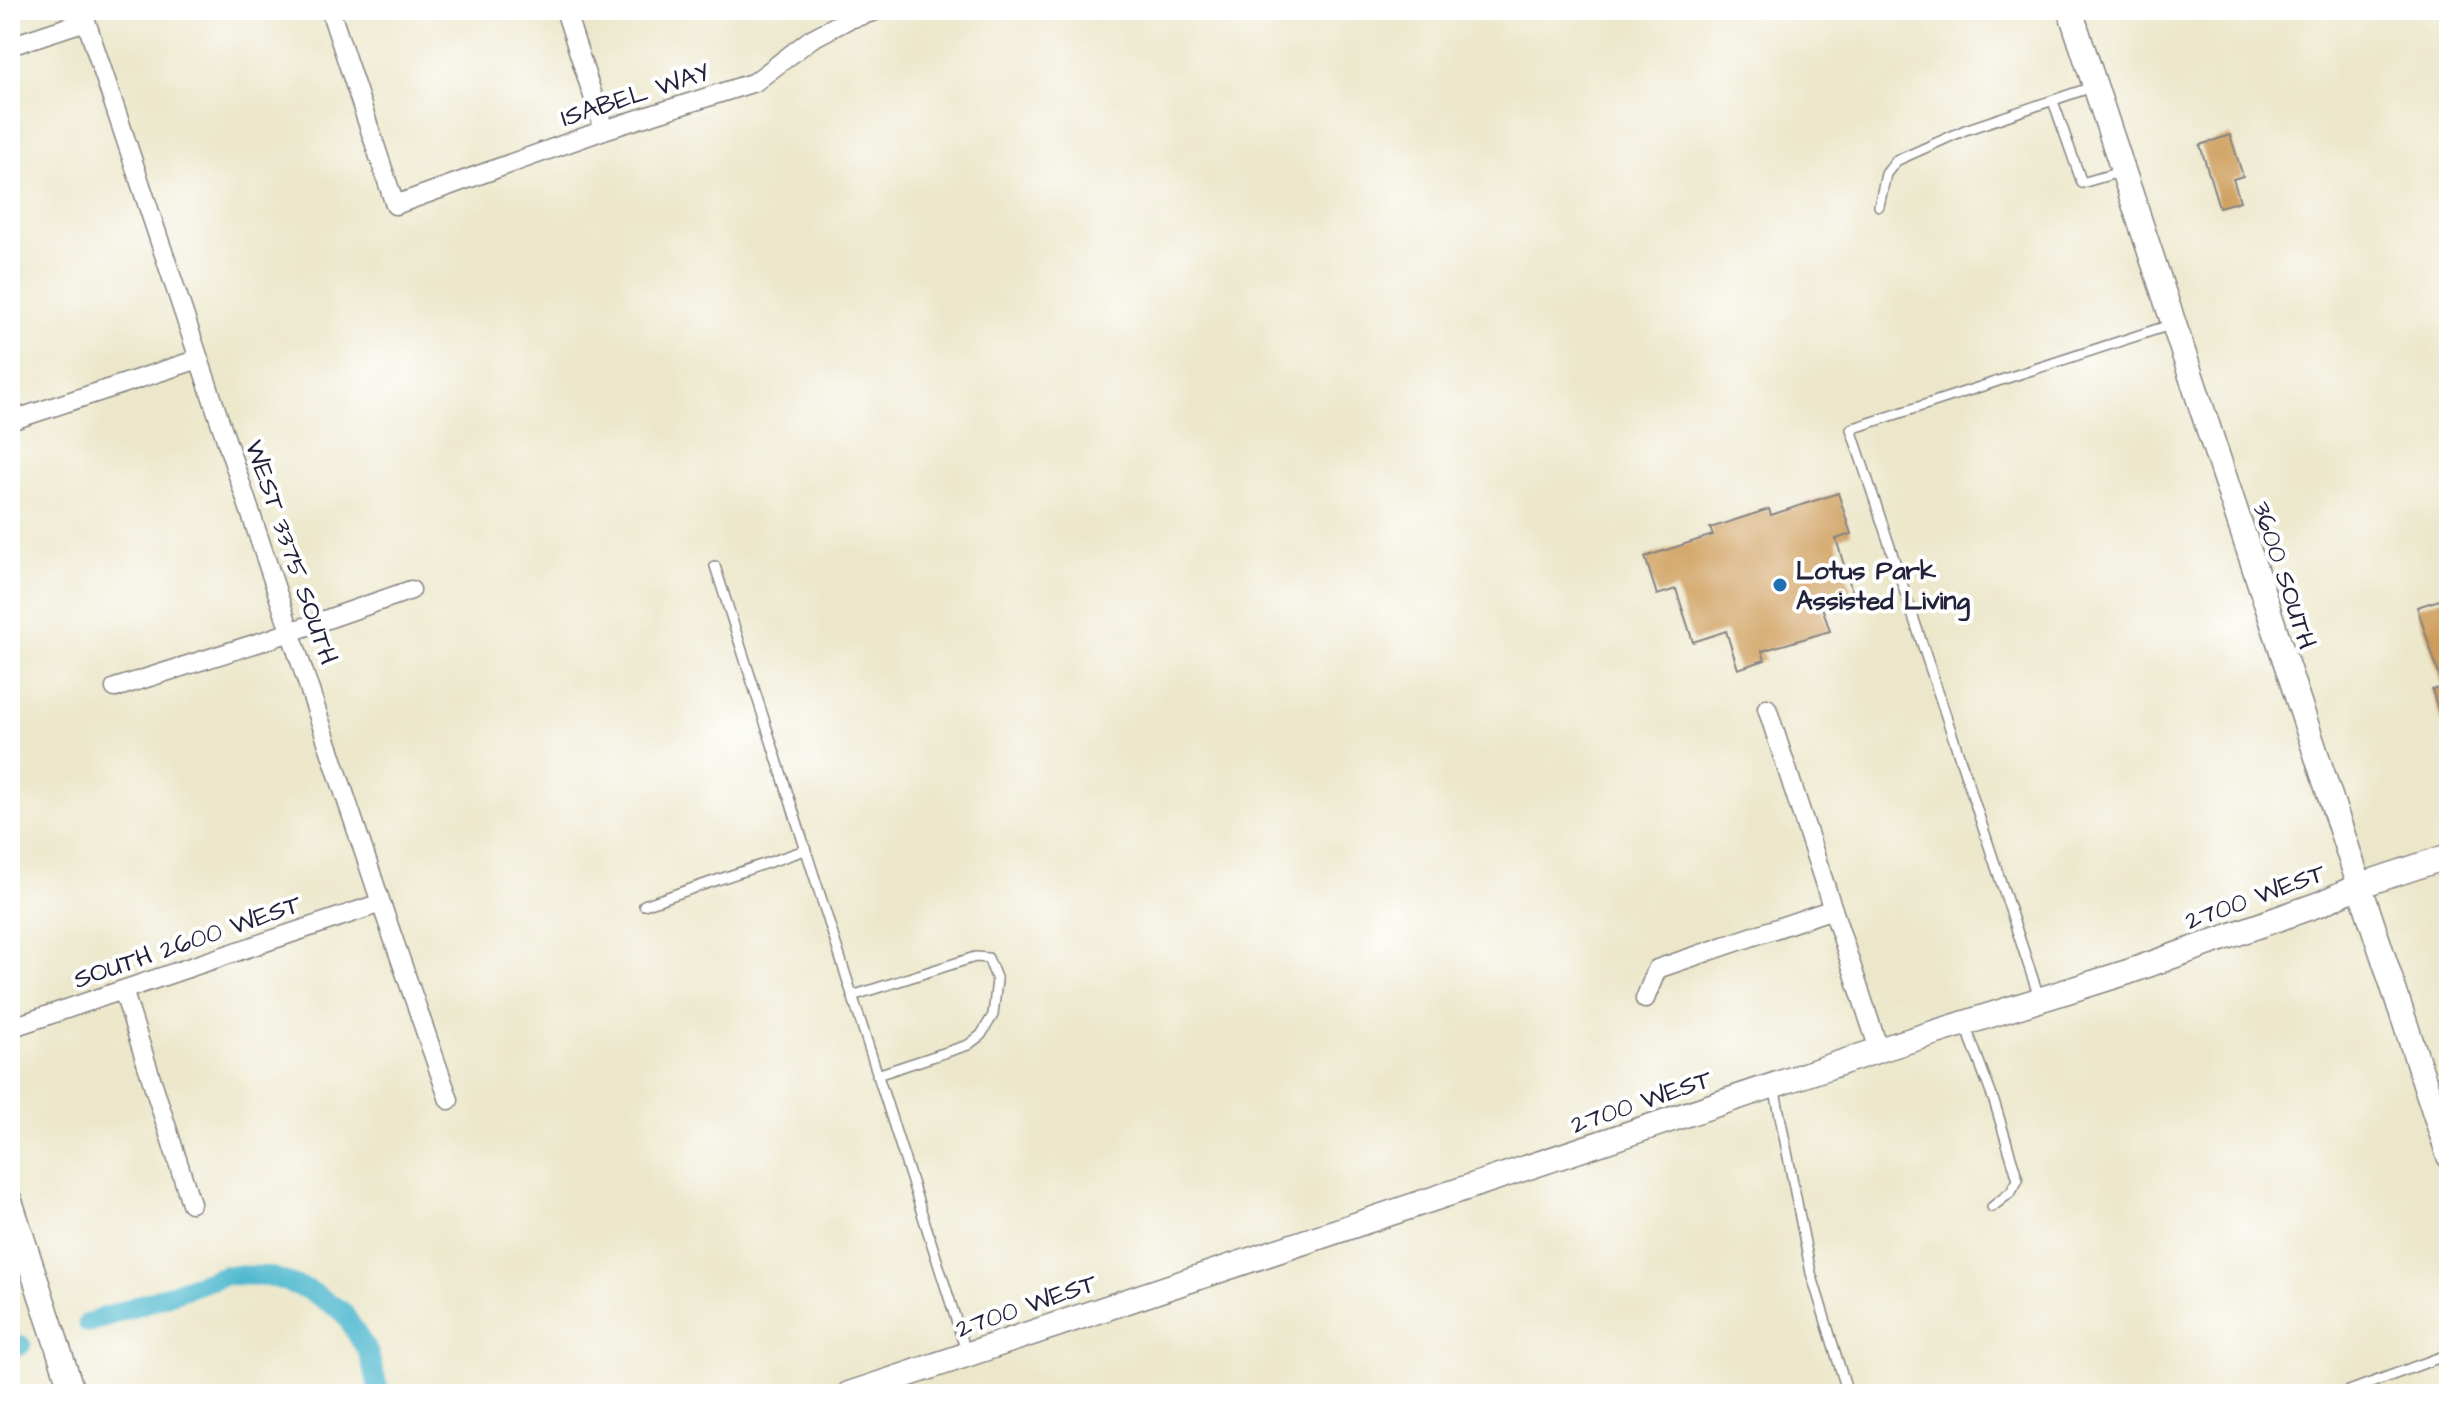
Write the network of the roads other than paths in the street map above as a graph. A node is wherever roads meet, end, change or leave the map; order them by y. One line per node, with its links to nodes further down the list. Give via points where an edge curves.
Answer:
1 (330, 10): 8 (street, ISABEL WAY, via 395,205)
2 (565, 10): 8 (street)
3 (879, 10): 8 (street, ISABEL WAY, via 811,39 755,82)
4 (2070, 10): 6 (street, 3600 SOUTH)
5 (10, 46): 12 (street, WEST 3375 SOUTH, via 86,21)
6 (2095, 86): 7 (lane); 9 (street, 3600 SOUTH)
7 (2053, 101): 9 (lane, via 2082,183); 10 (lane, via 1965,130 1896,161 1886,174)
8 (604, 130)
9 (2123, 171): 11 (street, 3600 SOUTH)
10 (1879, 206)
11 (2173, 324): 21 (street, 3600 SOUTH); 28 (lane, via 1851,429)
12 (199, 359): 13 (street); 16 (street, WEST 3375 SOUTH)
13 (10, 421)
14 (715, 566): 19 (lane)
15 (411, 590): 16 (street)
16 (292, 631): 17 (street); 22 (street, WEST 3375 SOUTH)
17 (115, 688)
18 (1767, 708): 24 (street)
19 (805, 850): 23 (lane); 26 (lane)
20 (2449, 856): 21 (street, 2700 WEST)
21 (2358, 886): 28 (street, 2700 WEST); 35 (street, 3600 SOUTH)
22 (381, 903): 25 (street, SOUTH 2600 WEST); 34 (street, WEST 3375 SOUTH)
23 (644, 905)
24 (1833, 909): 27 (street, via 1657,969); 31 (street)
25 (123, 990): 30 (street, SOUTH 2600 WEST); 37 (street)
26 (852, 996): 32 (lane); 32 (lane, via 975,957 988,958 997,980 993,1015 981,1035 968,1045)
27 (1645, 999)
28 (2040, 1000): 29 (street, 2700 WEST)
29 (1965, 1024): 31 (street, 2700 WEST); 38 (lane, via 2018,1180)
30 (10, 1028)
31 (1879, 1050): 33 (street, 2700 WEST)
32 (877, 1075): 40 (lane)
33 (1774, 1086): 40 (street, 2700 WEST); 43 (lane, via 1811,1273)
34 (449, 1100)
35 (2449, 1156)
36 (10, 1201): 41 (street)
37 (191, 1203)
38 (1992, 1207)
39 (2449, 1354): 44 (lane)
40 (967, 1355): 42 (street, 2700 WEST)
41 (73, 1394)
42 (849, 1394)
43 (1848, 1394)
44 (2341, 1394)

